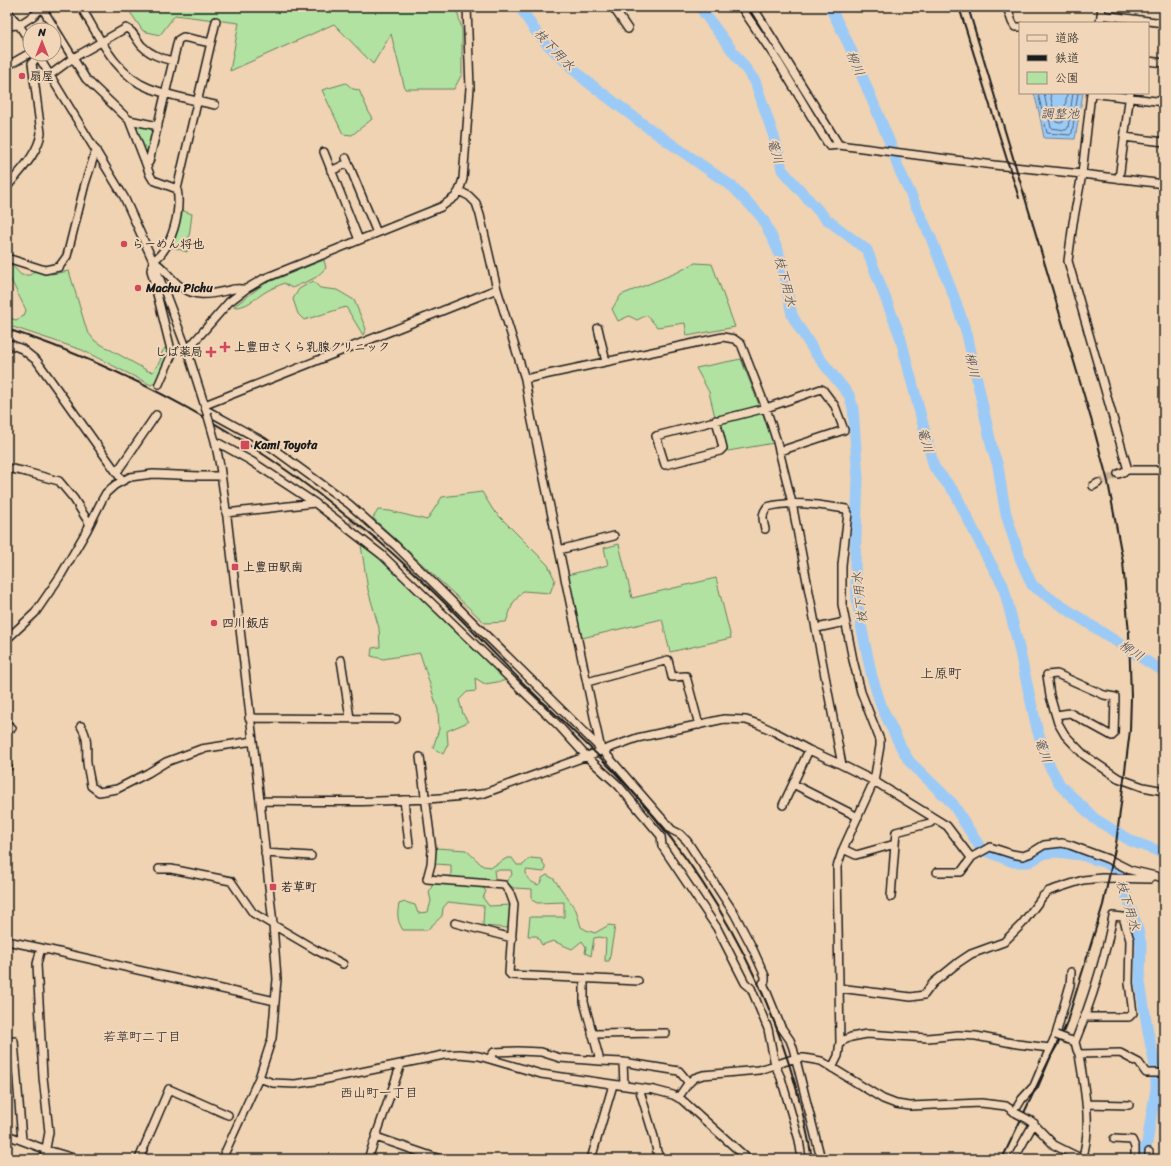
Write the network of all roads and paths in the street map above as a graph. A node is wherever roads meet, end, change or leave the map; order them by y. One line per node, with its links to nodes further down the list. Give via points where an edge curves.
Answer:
1 (81, 7): 20 (street)
2 (467, 7): 52 (street, via 470,88 463,179)
3 (614, 7): 19 (street)
4 (741, 7): 42 (street, via 829,146)
5 (753, 7): 42 (street)
6 (1007, 7): 17 (street, via 1012,22)
7 (1102, 7): 10 (street)
8 (43, 8): 15 (street); 23 (street)
9 (7, 11): 15 (street)
10 (1101, 15): 12 (street); 13 (street)
11 (216, 21): 21 (street)
12 (1138, 21): 14 (street)
13 (1100, 22)
14 (1164, 23)
15 (19, 25): 16 (street); 18 (street)
16 (7, 26)
17 (1019, 28)
18 (22, 30)
19 (628, 30)
20 (102, 41): 23 (street); 24 (street, via 127,28 148,52 158,58); 31 (street, via 125,73 142,84)
21 (211, 43): 24 (street, via 182,37 178,41); 35 (street)
22 (22, 58): 29 (street)
23 (73, 58): 30 (street); 38 (street, via 86,79)
24 (173, 61): 31 (street)
25 (1149, 61): 28 (street)
26 (33, 62): 50 (street, via 41,133 39,144)
27 (42, 62): 30 (street)
28 (1164, 63)
29 (7, 66)
30 (50, 75): 43 (street)
31 (165, 93): 35 (street); 39 (street)
32 (1092, 94): 47 (street)
33 (1110, 94): 34 (street)
34 (1129, 95): 36 (street); 40 (street)
35 (198, 102): 37 (street); 51 (street)
36 (1164, 102)
37 (215, 105)
38 (129, 120): 39 (street); 45 (street)
39 (158, 126): 45 (street, via 149,162)
40 (1124, 137): 41 (street); 48 (street)
41 (1164, 142)
42 (838, 145): 47 (street)
43 (96, 150): 55 (street, via 67,256 59,267 45,270); 56 (street, via 121,191)
44 (324, 152): 46 (street)
45 (146, 164): 51 (street, via 153,180)
46 (331, 170): 53 (street, via 347,161); 54 (street)
47 (1082, 174): 48 (street); 72 (street, via 1068,261)
48 (1119, 179): 49 (street)
49 (1164, 184)
50 (7, 187)
51 (177, 189): 56 (street, via 178,212 169,241 158,258)
52 (459, 191): 53 (street, via 441,207); 58 (street, via 470,196 476,204)
53 (377, 233): 54 (street)
54 (359, 240): 57 (street, via 263,279)
55 (7, 258)
56 (153, 261): 57 (street, via 189,293 207,295 232,289); 61 (street); 64 (street, via 151,270 172,354)
57 (246, 289): 61 (street, via 223,308)
58 (497, 289): 63 (street); 66 (street)
59 (598, 328): 62 (street)
60 (7, 343): 74 (street, via 22,349 37,361)
61 (187, 350): 66 (street)
62 (606, 362): 63 (street); 65 (street, via 729,337 741,344)
63 (524, 380): 84 (street)
64 (159, 384)
65 (766, 408): 68 (street); 70 (street); 70 (street, via 821,389 835,406 844,430)
66 (206, 409): 69 (street, bridge); 97 (street, via 264,442 349,504 358,516 396,546)
67 (156, 415): 74 (street)
68 (716, 420): 68 (street, via 656,436 666,465 720,451 723,448)
69 (215, 441): 76 (street); 78 (street)
70 (780, 451): 79 (street)
71 (7, 468): 81 (street, via 59,481)
72 (1128, 470): 73 (street); 75 (street)
73 (1164, 470)
74 (118, 472): 77 (street)
75 (1118, 474)
76 (221, 476): 77 (street, via 153,474 137,475); 80 (street)
77 (122, 480): 81 (street, via 106,493)
78 (315, 503): 80 (street); 100 (street, via 350,527 382,556 492,660)
79 (792, 503): 82 (street, via 767,507 762,517); 85 (street, via 846,509 848,513 842,578); 86 (street)
80 (226, 513): 91 (street)
81 (89, 523): 87 (street, via 62,575 35,613)
82 (765, 529)
83 (614, 536): 84 (street)
84 (559, 550): 89 (street)
85 (845, 622): 86 (street); 102 (street, via 861,692 880,740)
86 (817, 628): 101 (street)
87 (7, 639)
88 (341, 660): 92 (street)
89 (587, 682): 94 (street, via 668,660 672,677 686,676); 97 (street)
90 (1056, 715): 90 (street, via 1070,713 1112,736 1115,697 1104,696 1057,674 1046,675); 104 (street, via 1065,735 1091,760 1118,778)
91 (249, 718): 92 (street); 96 (street)
92 (350, 718): 93 (street)
93 (396, 719)
94 (699, 725): 97 (street, via 637,738); 98 (street, via 724,719 746,720)
95 (81, 726): 96 (street, via 88,742 92,786 99,792 116,789 166,762 201,749)
96 (253, 741): 107 (street)
97 (601, 750): 100 (street); 142 (street, via 672,830 687,841 711,877 751,945 765,976 763,983)
98 (809, 750): 101 (street); 103 (street)
99 (420, 757): 105 (street)
100 (587, 757): 105 (street, via 482,794); 146 (street, via 618,785 661,836 662,846 717,928 750,988 768,1028)
101 (842, 765): 102 (street)
102 (874, 781): 109 (street); 110 (street)
103 (793, 784): 108 (street); 109 (street)
104 (1164, 791)
105 (425, 799): 106 (street); 123 (street, via 432,850 427,879 504,885 514,904)
106 (404, 800): 107 (street); 111 (street)
107 (260, 801): 114 (street)
108 (783, 805)
109 (858, 817): 113 (street)
110 (935, 819): 112 (street, via 930,823 896,832); 116 (street, via 947,826 969,855)
111 (409, 844)
112 (895, 844): 113 (street, via 856,855); 120 (street)
113 (843, 849): 130 (street, via 837,867)
114 (265, 853): 115 (street); 122 (street)
115 (311, 856)
116 (975, 856): 118 (street, via 961,872); 119 (street, via 990,846 1023,856 1044,845 1062,843 1108,858 1130,870)
117 (159, 869): 122 (street, via 231,881 253,913)
118 (937, 872)
119 (1162, 878): 130 (street, via 1083,880 1049,892 1042,896 1022,924 1004,942 971,954 933,983 924,995 911,997)
120 (891, 897)
121 (455, 923): 123 (street)
122 (273, 924): 126 (street); 131 (street)
123 (512, 938): 128 (street, via 511,975)
124 (7, 941): 125 (street)
125 (41, 948): 131 (street); 164 (street, via 37,964 43,1077 49,1132)
126 (343, 964)
127 (1072, 972): 135 (street)
128 (584, 979): 129 (street); 134 (street, via 584,1002)
129 (638, 980)
130 (838, 988): 138 (street)
131 (276, 1001): 149 (street, via 272,1038)
132 (1085, 1016): 132 (street, via 1113,916 1123,917 1130,940 1129,983 1133,1013 1129,1017); 137 (street)
133 (666, 1033): 134 (street)
134 (592, 1034): 143 (street)
135 (1056, 1035): 137 (street, bridge); 139 (street)
136 (14, 1041): 163 (street)
137 (1072, 1041): 140 (street)
138 (840, 1042): 139 (street, via 867,1034 928,1038 958,1035); 147 (street, via 838,1056)
139 (1050, 1048): 157 (street, via 1034,1086 1022,1098)
140 (1079, 1054): 148 (street, via 1120,1053 1139,1063 1146,1073); 155 (street)
141 (490, 1058): 143 (street, via 494,1052 518,1050 541,1052 560,1058); 145 (street, via 459,1054); 151 (street, via 541,1074)
142 (796, 1058): 146 (street); 147 (street, via 816,1060); 175 (street)
143 (600, 1061): 144 (street)
144 (623, 1062): 150 (street, via 679,1071); 152 (street)
145 (401, 1064): 149 (street, via 295,1084 273,1083); 161 (street)
146 (775, 1065): 150 (street, via 759,1070 703,1075); 174 (street, via 799,1140)
147 (832, 1068): 157 (street, via 870,1092 896,1104 993,1104 1006,1106)
148 (1162, 1072)
149 (259, 1078): 168 (street)
150 (689, 1082): 154 (street)
151 (613, 1085): 152 (street); 171 (street)
152 (624, 1086): 153 (street)
153 (639, 1088): 154 (street, via 664,1092); 172 (street)
154 (678, 1098): 173 (street)
155 (1086, 1104): 156 (street); 177 (street, via 1087,1137)
156 (1129, 1105)
157 (1015, 1113): 159 (street, bridge)
158 (228, 1115): 167 (street, via 169,1089)
159 (1032, 1122): 176 (street); 177 (street, via 1054,1145)
160 (7, 1134): 163 (street)
161 (376, 1137): 169 (street); 170 (street)
162 (1114, 1139): 179 (street, via 1132,1140)
163 (22, 1140): 164 (street)
164 (47, 1150): 165 (street); 166 (street)
165 (44, 1159)
166 (77, 1159)
167 (139, 1159)
168 (222, 1159)
169 (368, 1159)
170 (440, 1159)
171 (592, 1159)
172 (660, 1159)
173 (748, 1159)
174 (802, 1159)
175 (821, 1159)
176 (1014, 1159)
177 (1082, 1159): 178 (street)
178 (1088, 1159)
179 (1135, 1159)

